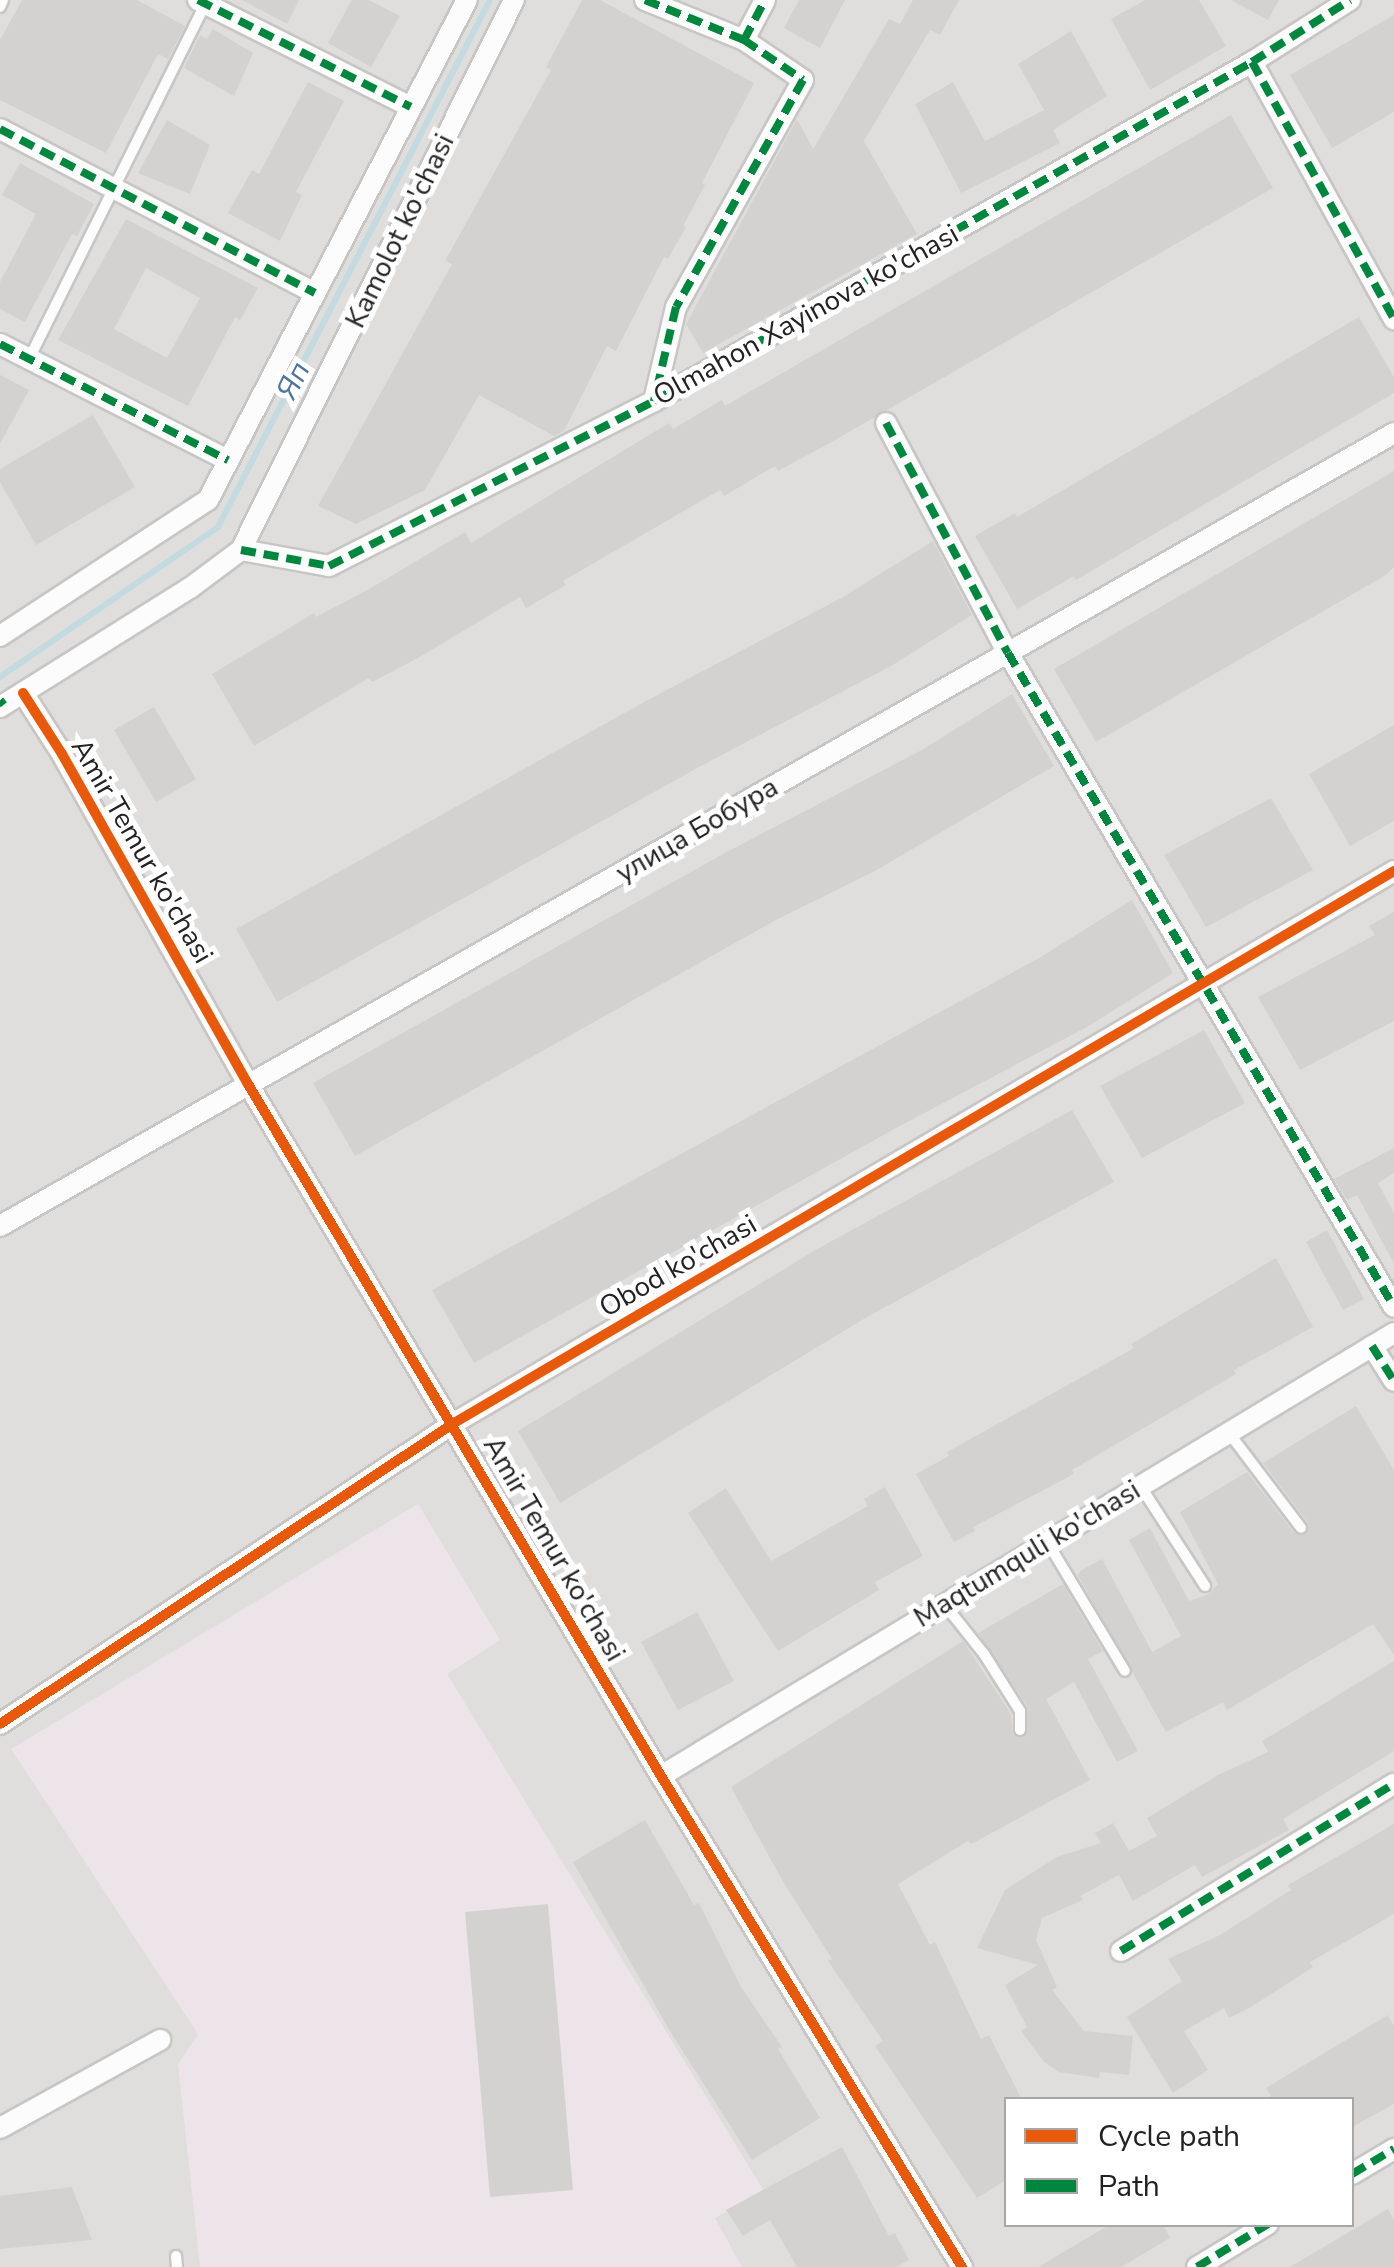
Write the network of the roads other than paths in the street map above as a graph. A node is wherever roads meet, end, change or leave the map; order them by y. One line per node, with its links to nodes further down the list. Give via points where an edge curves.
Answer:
1 (467, 0): 9 (street, Kamolot ko'chasi)
2 (514, 0): 20 (street, Kamolot ko'chasi)
3 (645, 0): 7 (street)
4 (765, 0): 7 (street)
5 (1350, 0): 8 (street, Olmahon Xayinova ko'chasi)
6 (204, 1): 9 (street); 11 (lane)
7 (744, 40): 16 (street, via 803,80 676,306)
8 (1252, 62): 13 (street); 16 (street, Olmahon Xayinova ko'chasi)
9 (411, 107): 12 (street, Kamolot ko'chasi)
10 (0, 129): 11 (street)
11 (112, 188): 12 (street); 15 (lane)
12 (315, 292): 19 (street, Kamolot ko'chasi)
13 (1394, 318)
14 (0, 344): 15 (street)
15 (29, 358): 19 (street)
16 (654, 401): 20 (street, Olmahon Xayinova ko'chasi, via 329,566)
17 (886, 423): 22 (street)
18 (1394, 433): 22 (street, улица Бобура)
19 (228, 460): 21 (street, Kamolot ko'chasi, via 208,500)
20 (241, 550): 23 (street, Kamolot ko'chasi)
21 (0, 636)
22 (1008, 653): 26 (street); 27 (street, улица Бобура)
23 (23, 693): 24 (street, Kamolot ko'chasi); 27 (street, Amir Temur ko'chasi)
24 (1, 704)
25 (1394, 871): 26 (street, Obod ko'chasi)
26 (1204, 983): 29 (street); 33 (street, Obod ko'chasi)
27 (248, 1084): 28 (street, улица Бобура); 33 (street, Amir Temur ko'chasi)
28 (0, 1226)
29 (1394, 1307)
30 (1394, 1333): 31 (street, Maqtumquli ko'chasi)
31 (1372, 1346): 32 (street); 34 (street, Maqtumquli ko'chasi)
32 (1394, 1381)
33 (454, 1423): 41 (street, Obod ko'chasi); 43 (street, Amir Temur ko'chasi)
34 (1228, 1432): 35 (street, Maqtumquli ko'chasi); 36 (lane)
35 (1141, 1486): 37 (street, Maqtumquli ko'chasi); 38 (lane)
36 (1301, 1528)
37 (1047, 1542): 39 (street, Maqtumquli ko'chasi); 40 (lane)
38 (1205, 1586)
39 (945, 1604): 42 (lane, via 1020,1711); 43 (street, Maqtumquli ko'chasi)
40 (1125, 1670)
41 (0, 1724)
42 (1020, 1730)
43 (661, 1776): 51 (street, Amir Temur ko'chasi)
44 (1394, 1784): 45 (street)
45 (1120, 1951)
46 (160, 2040): 47 (street)
47 (0, 2128)
48 (1394, 2149): 49 (street)
49 (1354, 2173)
50 (1263, 2227): 52 (street)
51 (962, 2267)
52 (1197, 2267)

